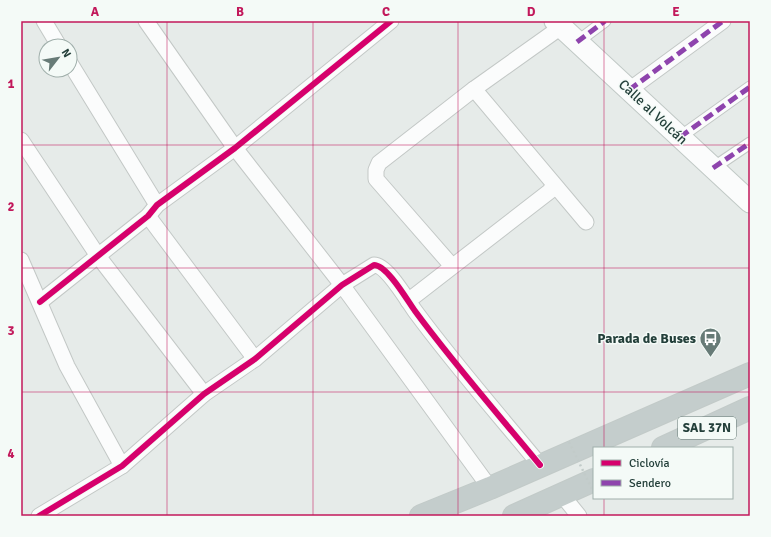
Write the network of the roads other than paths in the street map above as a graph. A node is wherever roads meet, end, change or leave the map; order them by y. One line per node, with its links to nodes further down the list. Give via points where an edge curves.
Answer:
1 (44, 21): 7 (street)
2 (146, 21): 16 (street)
3 (391, 21): 16 (street)
4 (605, 21): 8 (street)
5 (723, 21): 12 (street)
6 (558, 24): 8 (main road, Calle al Volcán); 11 (street)
7 (54, 38)
8 (577, 42): 12 (main road, Calle al Volcán)
9 (78, 78): 20 (street)
10 (750, 87): 13 (street)
11 (474, 89): 18 (street); 24 (street, via 379,163 376,170 376,179)
12 (629, 90): 13 (main road, Calle al Volcán)
13 (680, 137): 17 (main road, Calle al Volcán)
14 (21, 140): 22 (street)
15 (750, 143): 17 (street)
16 (235, 148): 20 (street); 25 (street)
17 (714, 168): 19 (main road, Calle al Volcán)
18 (553, 185): 21 (street); 24 (street, via 550,190)
19 (750, 202)
20 (152, 211): 22 (street); 28 (street)
21 (586, 222)
22 (98, 256): 27 (street); 30 (street)
23 (21, 260): 27 (street)
24 (452, 266): 26 (street)
25 (342, 285): 26 (street, via 378,265 386,271); 28 (street); 36 (street)
26 (408, 301): 33 (street)
27 (40, 302): 34 (street, via 67,366)
28 (255, 359): 30 (street)
29 (750, 374): 33 (highway, SAL 37N)
30 (204, 394): 34 (street)
31 (750, 408): 32 (highway, SAL 37N)
32 (665, 447)
33 (540, 465): 36 (highway, SAL 37N)
34 (122, 466): 38 (street)
35 (593, 486): 37 (highway)
36 (490, 488): 39 (highway, SAL 37N)
37 (562, 495): 40 (highway); 41 (street)
38 (39, 516)
39 (421, 516)
40 (514, 516)
41 (579, 516)

